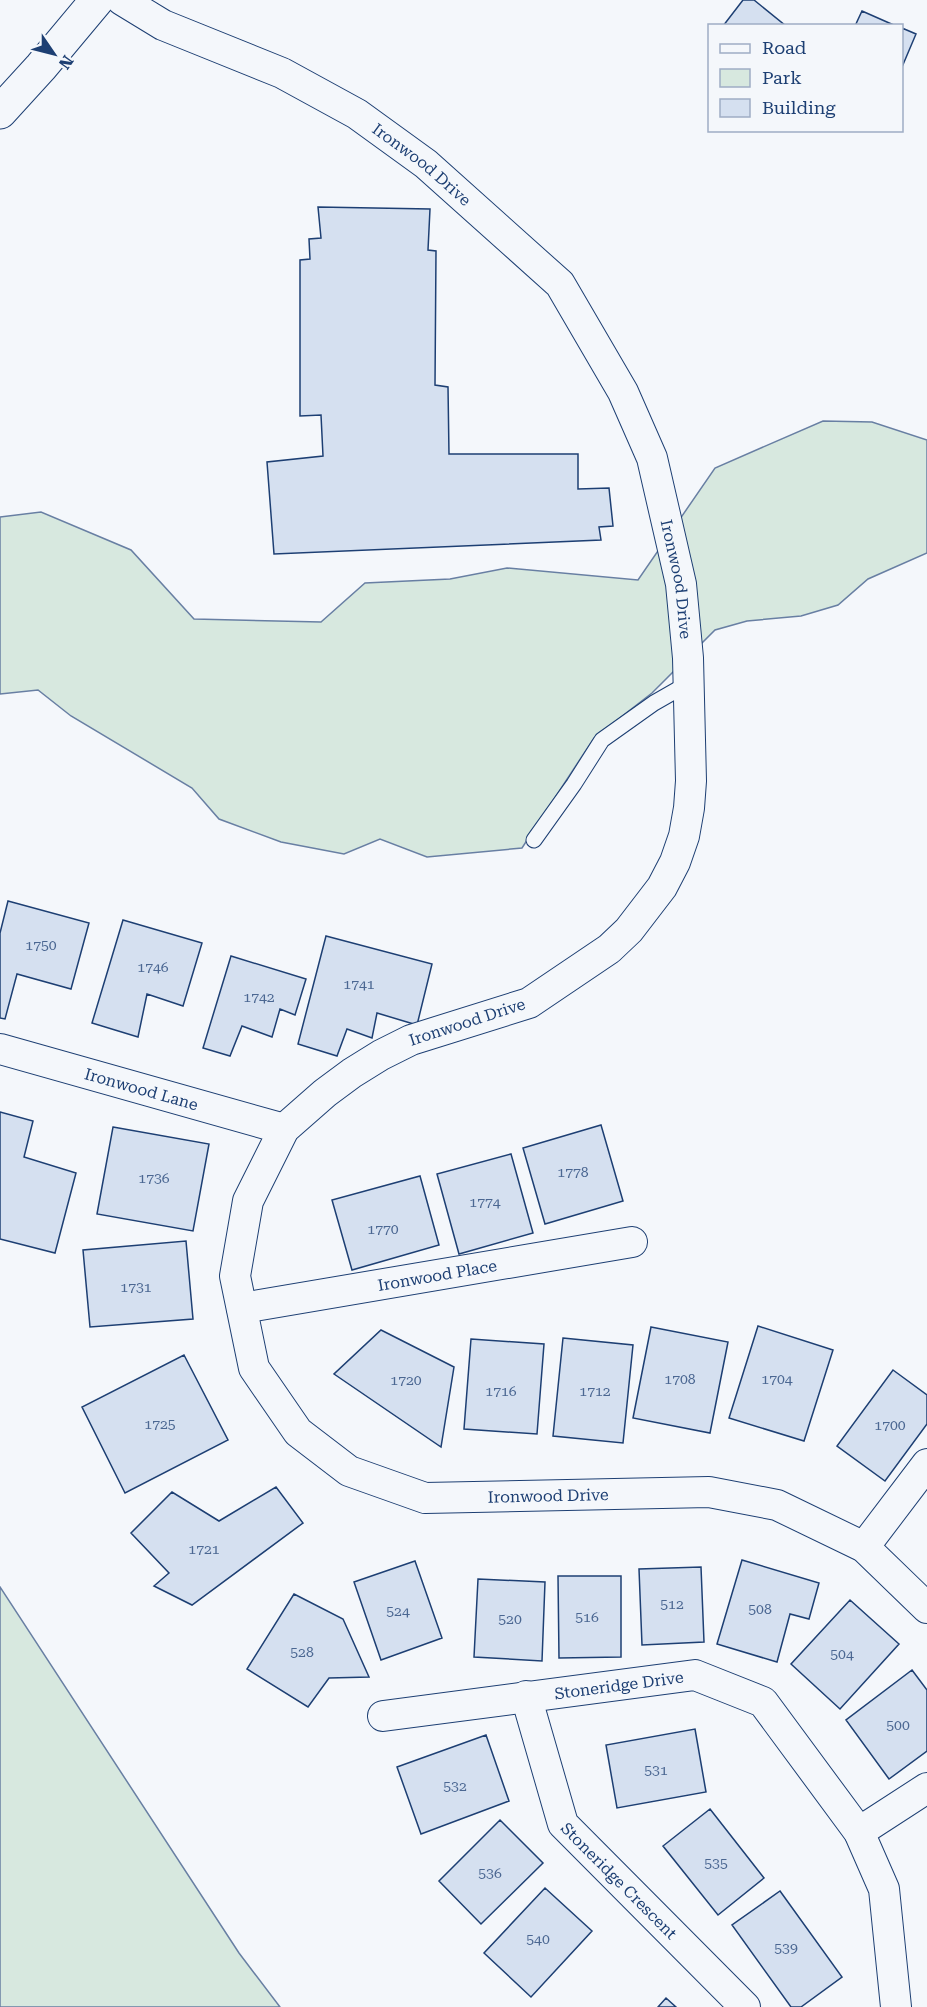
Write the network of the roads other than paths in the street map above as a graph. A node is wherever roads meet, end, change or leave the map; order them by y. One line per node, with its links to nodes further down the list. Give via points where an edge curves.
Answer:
1 (97, 0): 3 (street)
2 (122, 0): 4 (street, Ironwood Drive, via 163,25 282,73 357,114 426,164 560,284 623,392 652,458 681,584)
3 (0, 111)
4 (689, 682): 5 (lane, via 602,740); 7 (street, Ironwood Drive, via 691,781 684,836 662,887 629,930 609,949 529,1003 421,1036 381,1055 352,1072)
5 (534, 840)
6 (0, 1049): 7 (street, Ironwood Lane)
7 (284, 1129): 9 (street, Ironwood Drive, via 248,1201 235,1276)
8 (632, 1242): 9 (street, Ironwood Place)
9 (242, 1308): 11 (street, Ironwood Drive, via 254,1368 298,1432 349,1472 425,1498 709,1492 777,1505)
10 (927, 1464): 11 (street)
11 (864, 1547): 12 (street, Ironwood Drive)
12 (927, 1608)
13 (526, 1696): 14 (street, Stoneridge Drive); 16 (street, Stoneridge Drive, via 695,1675 763,1702); 17 (street, Stoneridge Crescent, via 563,1824)
14 (383, 1716)
15 (927, 1788): 16 (street)
16 (859, 1832): 18 (street, Stoneridge Drive, via 884,1889)
17 (745, 2007)
18 (896, 2007)

